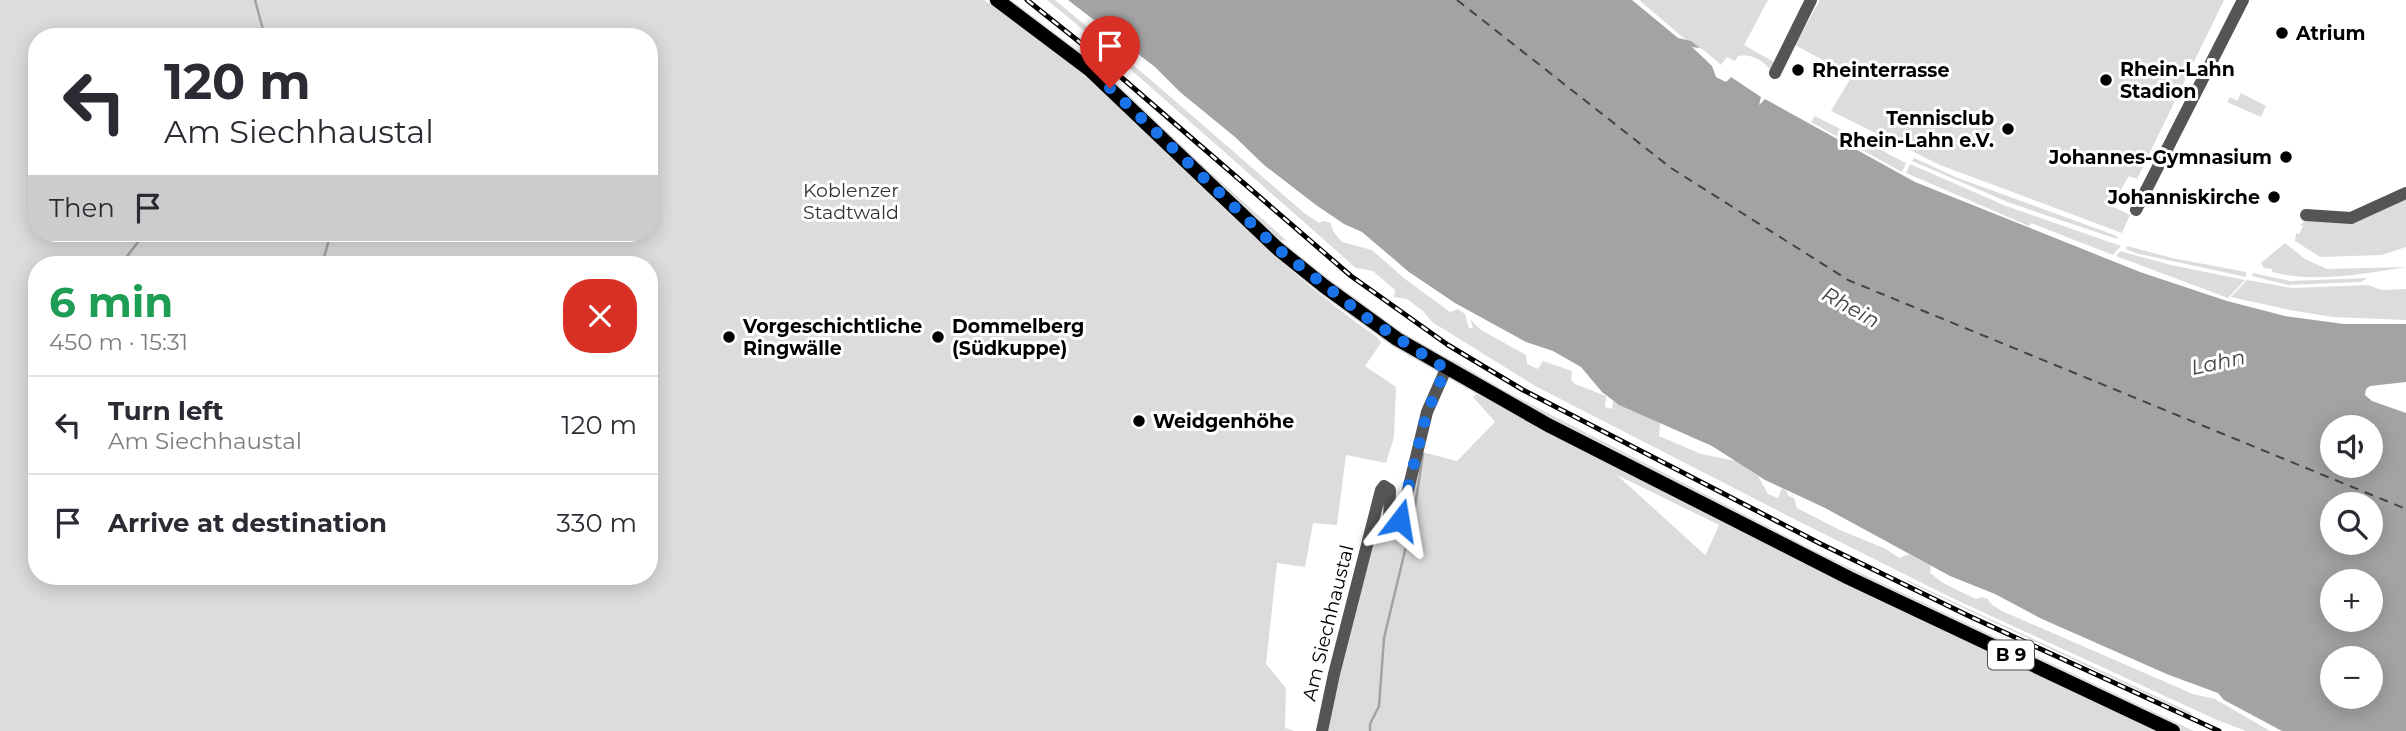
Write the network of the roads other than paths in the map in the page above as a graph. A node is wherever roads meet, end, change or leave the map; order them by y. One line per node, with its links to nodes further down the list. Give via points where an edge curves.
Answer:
1 (997, 0): 8 (main road, B 9, via 1090,70 1278,249 1371,321)
2 (1811, 0): 4 (street)
3 (2243, 0): 6 (street)
4 (1775, 73)
5 (2406, 193): 7 (street, via 2351,218)
6 (2136, 209)
7 (2306, 215)
8 (1446, 369): 9 (street, Am Siechhaustal, via 1427,412 1396,524 1389,521 1390,490 1382,488); 10 (main road, B 9, via 1849,578)
9 (1322, 731)
10 (2173, 731)

